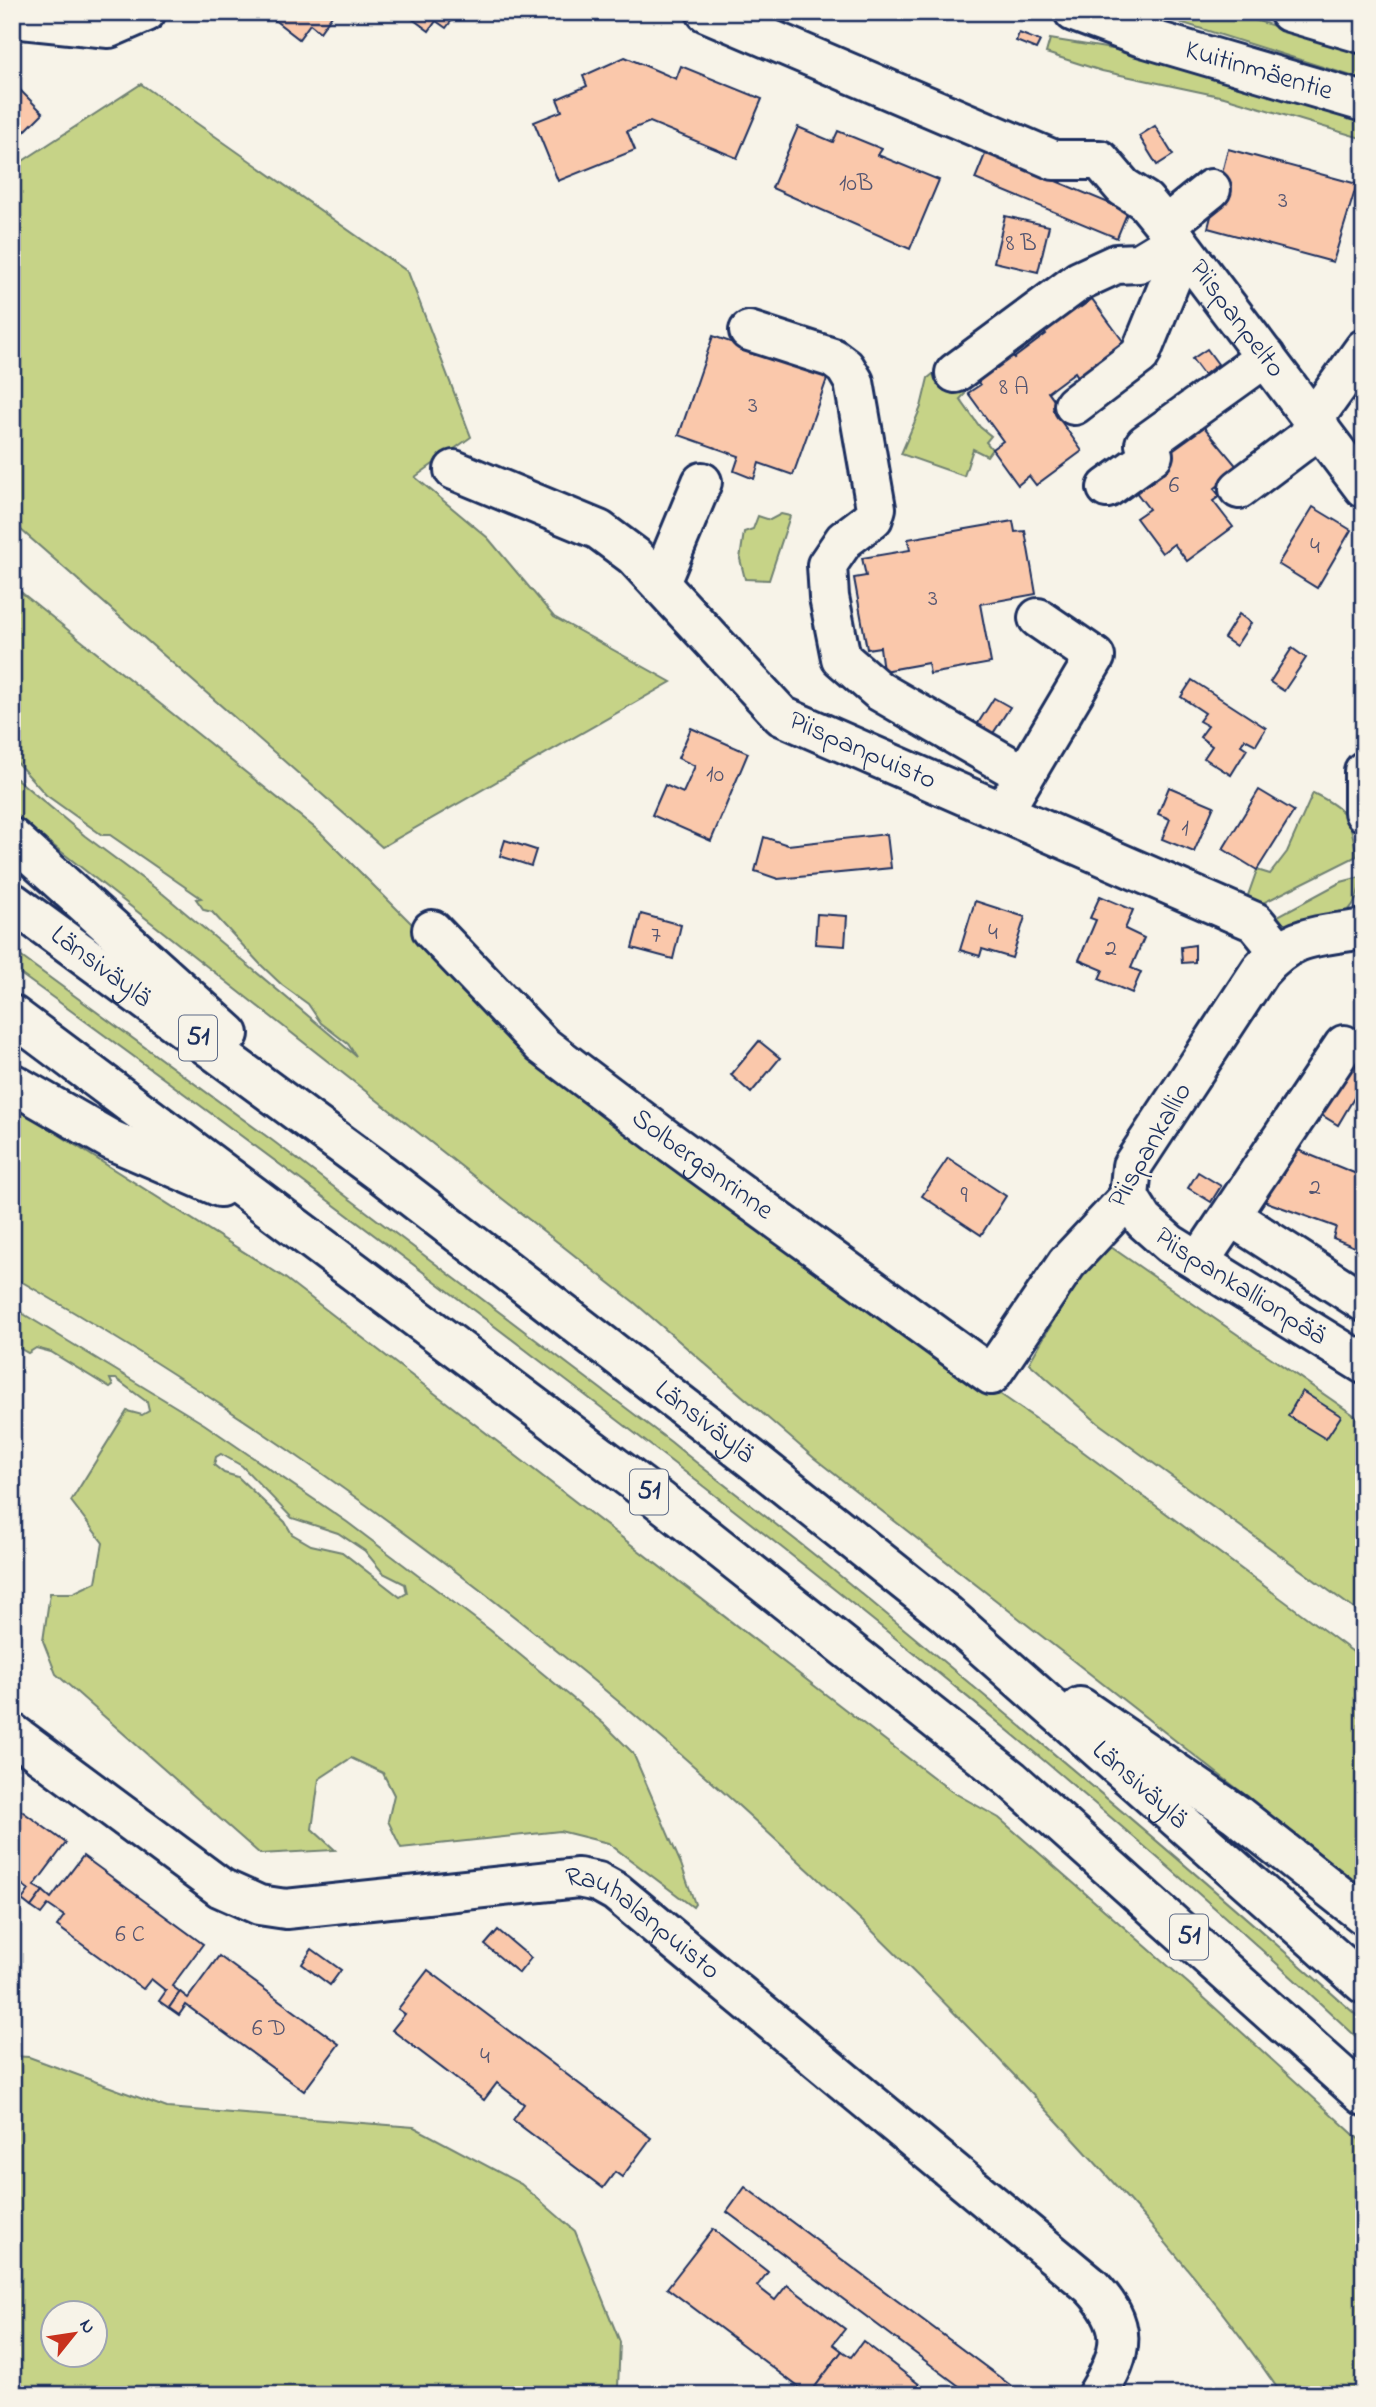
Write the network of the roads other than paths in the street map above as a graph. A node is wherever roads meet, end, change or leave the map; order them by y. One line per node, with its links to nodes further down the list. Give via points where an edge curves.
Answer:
1 (146, 12): 5 (main road, via 109,28)
2 (706, 12): 9 (main road, Piispanpelto, via 1054,160 1100,160 1123,187 1145,201)
3 (1074, 12): 7 (main road, Kuitinmäentie, via 1139,36)
4 (1289, 12): 6 (main road)
5 (12, 18)
6 (1364, 34)
7 (1364, 102)
8 (1211, 189): 9 (main road)
9 (1171, 233): 12 (main road, Piispanpelto); 13 (main road, via 1139,263 1116,264 1079,281); 14 (main road, via 1171,279 1140,355)
10 (749, 331): 24 (main road, via 833,358 845,366 854,382 876,508 873,518 844,540 827,565 841,658 879,691)
11 (1364, 349): 15 (main road)
12 (1266, 357): 15 (main road, Piispanpelto); 18 (main road, via 1145,444 1153,455)
13 (955, 373)
14 (1073, 405)
15 (1317, 424): 19 (main road, Piispanpelto); 20 (main road)
16 (454, 470): 21 (main road, Piispanpuisto, via 599,530)
17 (702, 482): 21 (main road)
18 (1107, 488)
19 (1364, 488)
20 (1240, 489)
21 (660, 583): 26 (main road, Piispanpuisto, via 782,716)
22 (1038, 618): 24 (main road, via 1095,657)
23 (1364, 771): 25 (main road)
24 (1023, 774): 26 (main road)
25 (1364, 812)
26 (1004, 813): 31 (main road, Piispanpuisto, via 1255,922)
27 (12, 838): 35 (main road)
28 (12, 902): 35 (main road, Länsiväylä / 51)
29 (1364, 929): 31 (main road, via 1297,940)
30 (432, 930): 42 (main road, Solberganrinne, via 542,1045)
31 (1278, 950): 36 (main road, Piispankallio, via 1132,1166)
32 (12, 1014): 37 (main road, 51)
33 (1344, 1045): 38 (main road)
34 (12, 1083): 37 (main road, 51, via 111,1140)
35 (383, 1175): 43 (main road, Länsiväylä / 51)
36 (1129, 1196): 39 (main road, Piispankallionpää, via 1144,1221); 42 (main road, Piispankallio, via 1067,1263)
37 (279, 1213): 47 (main road, 51, via 658,1499 1012,1780)
38 (1232, 1217): 39 (main road); 40 (main road)
39 (1199, 1262): 41 (main road, Piispankallionpää)
40 (1364, 1302)
41 (1364, 1364)
42 (991, 1376)
43 (946, 1615): 45 (main road, via 1236,1814); 46 (main road, Länsiväylä / 51)
44 (12, 1733): 48 (main road, Rauhalanpuisto, via 221,1888 259,1905 286,1909 578,1878 616,1892 1091,2286 1116,2320 1120,2342 1113,2368)
45 (1364, 1915)
46 (1364, 1984)
47 (1364, 2096)
48 (1097, 2395)

